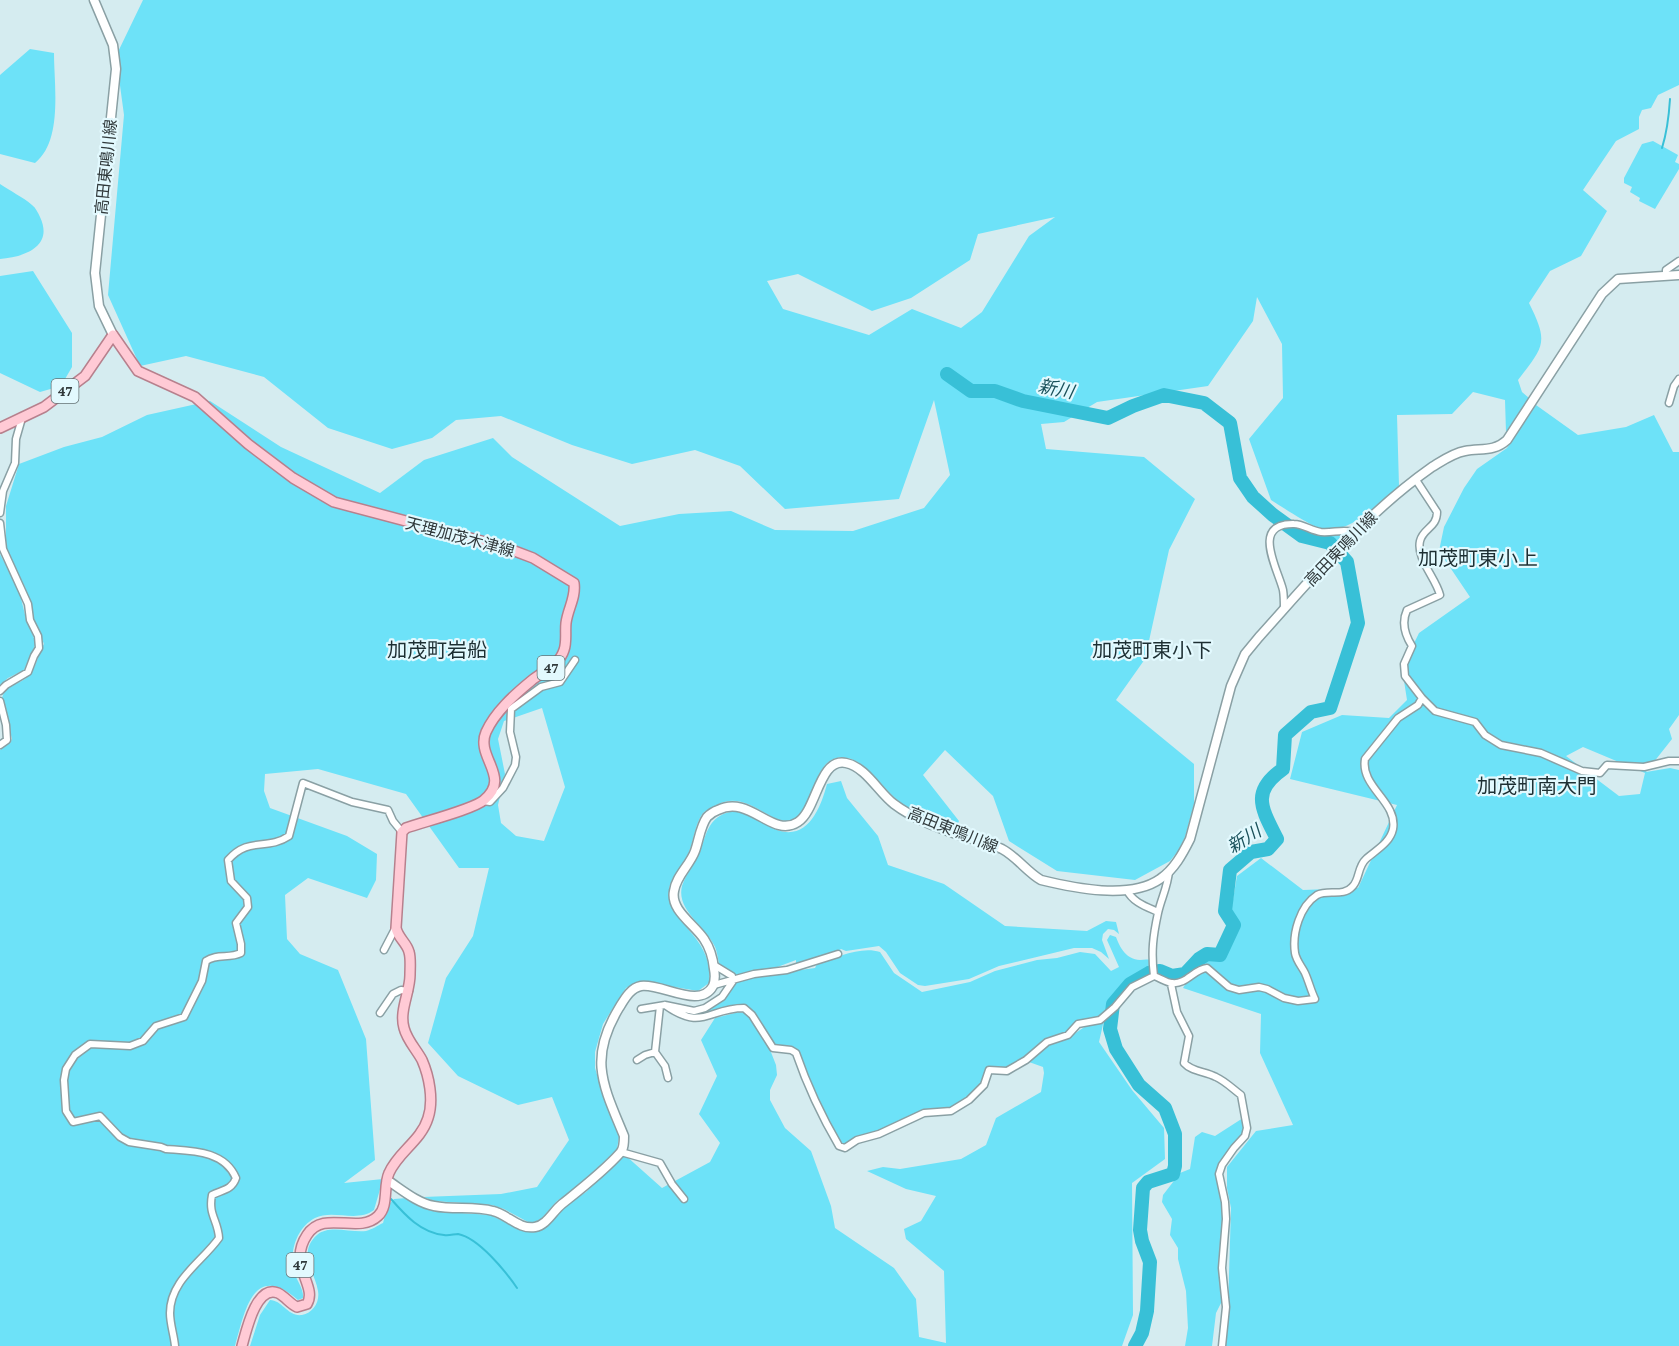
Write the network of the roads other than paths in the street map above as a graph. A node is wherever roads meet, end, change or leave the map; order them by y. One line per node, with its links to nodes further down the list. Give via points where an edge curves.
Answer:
1 (94, 0): 5 (main road, 高田東鳴川線, via 113,45 116,69 95,273 99,306)
2 (1679, 261): 4 (street, via 1665,270)
3 (1679, 274): 4 (main road, 高田東鳴川線)
4 (1666, 275): 10 (main road, 高田東鳴川線, via 1613,282 1508,440 1495,448 1458,453)
5 (113, 335): 8 (main road, 47, via 86,376); 21 (main road, 天理加茂木津線 / 47, via 138,371 195,397 248,444 310,490 334,502 504,546 574,583 564,651 555,665 516,694 485,735 483,747 495,781)
6 (1679, 379): 7 (street)
7 (1669, 403)
8 (22, 418): 9 (main road, 47); 11 (street, via 15,463 3,491)
9 (0, 428)
10 (1416, 480): 13 (main road, 高田東鳴川線); 17 (street, via 1437,512 1435,523 1422,536 1420,544 1422,559 1440,595 1407,610 1404,616 1404,630 1412,646 1404,664 1405,676)
11 (0, 513)
12 (0, 523): 16 (street, via 3,549 28,604 39,648 28,672)
13 (1354, 532): 14 (main road, 高田東鳴川線); 14 (street, via 1323,532 1296,524 1271,535 1268,542)
14 (1284, 609): 23 (main road, 高田東鳴川線, via 1245,654 1236,671 1190,839)
15 (575, 660): 21 (street, via 560,682 541,687 511,709 515,765 503,788 490,802)
16 (0, 691)
17 (1422, 698): 20 (street, via 1435,711 1474,722 1501,745 1541,753 1582,771 1600,773 1607,765 1644,767); 32 (street, via 1398,718 1365,759 1365,772 1391,812 1393,830 1388,841 1362,862 1354,886 1346,892 1319,894 1298,923 1295,955 1315,999 1284,998 1259,987 1239,990 1229,987 1207,968)
18 (0, 701): 19 (street, via 7,740)
19 (0, 745)
20 (1678, 761)
21 (483, 801): 22 (main road)
22 (402, 832): 26 (main road); 44 (street, via 388,810 352,802 303,783 289,836 282,841 255,843 236,850 228,860 231,881 247,898 248,907 236,923 241,953 206,961 202,981 184,1017 161,1023 143,1041 130,1046 90,1044 75,1054 66,1069 66,1111 73,1122 100,1116 129,1142 207,1152 231,1168 236,1178 227,1190 212,1195 210,1210 219,1238 179,1282 174,1293 170,1317)
23 (1169, 870): 24 (main road, 高田東鳴川線, via 1151,884); 25 (street)
24 (1127, 890): 25 (street, via 1142,905); 29 (main road, 高田東鳴川線, via 1091,889 1041,880 1000,848 906,812 857,769 837,764 823,776 811,808 797,823 781,826 751,810 730,806 708,816 690,862 677,882 674,901 704,939)
25 (1158, 912): 30 (street, via 1152,947)
26 (396, 926): 27 (street); 34 (main road, 47, via 398,936 409,950)
27 (384, 950)
28 (838, 954): 31 (street)
29 (714, 965): 31 (street, via 732,976); 33 (main road, 高田東鳴川線)
30 (1154, 976): 32 (street); 35 (street, via 1132,987 1100,1020 1078,1024 1068,1035 1047,1042 1007,1071 989,1070 984,1085 969,1100 951,1110 924,1113 845,1148 839,1146 830,1131 796,1053 773,1048 744,1008 693,1019)
31 (733, 981): 33 (street); 35 (street, via 722,997 705,1008 694,1011)
32 (1171, 984): 46 (street, via 1177,1012 1189,1036 1184,1063 1190,1069 1218,1078 1241,1095 1247,1128 1219,1174 1226,1219 1222,1250 1226,1307)
33 (714, 985): 41 (main road, via 707,993 693,997 640,986 630,992 608,1026 600,1067 624,1136)
34 (409, 991): 37 (street, via 393,994); 42 (main road, 47, via 403,1027 422,1060 431,1100 424,1129 394,1164)
35 (662, 1005): 36 (street); 38 (street)
36 (641, 1009)
37 (380, 1013)
38 (655, 1052): 39 (street); 40 (street)
39 (637, 1060)
40 (668, 1078)
41 (621, 1152): 42 (main road, via 535,1228 491,1210 433,1206); 43 (street, via 660,1163)
42 (387, 1180): 45 (main road, 47, via 383,1206 375,1219 364,1223 325,1222 310,1231 300,1257 310,1291 309,1302 297,1307 278,1293 264,1294 253,1312)
43 (684, 1199)
44 (175, 1346)
45 (242, 1346)
46 (1222, 1346)

